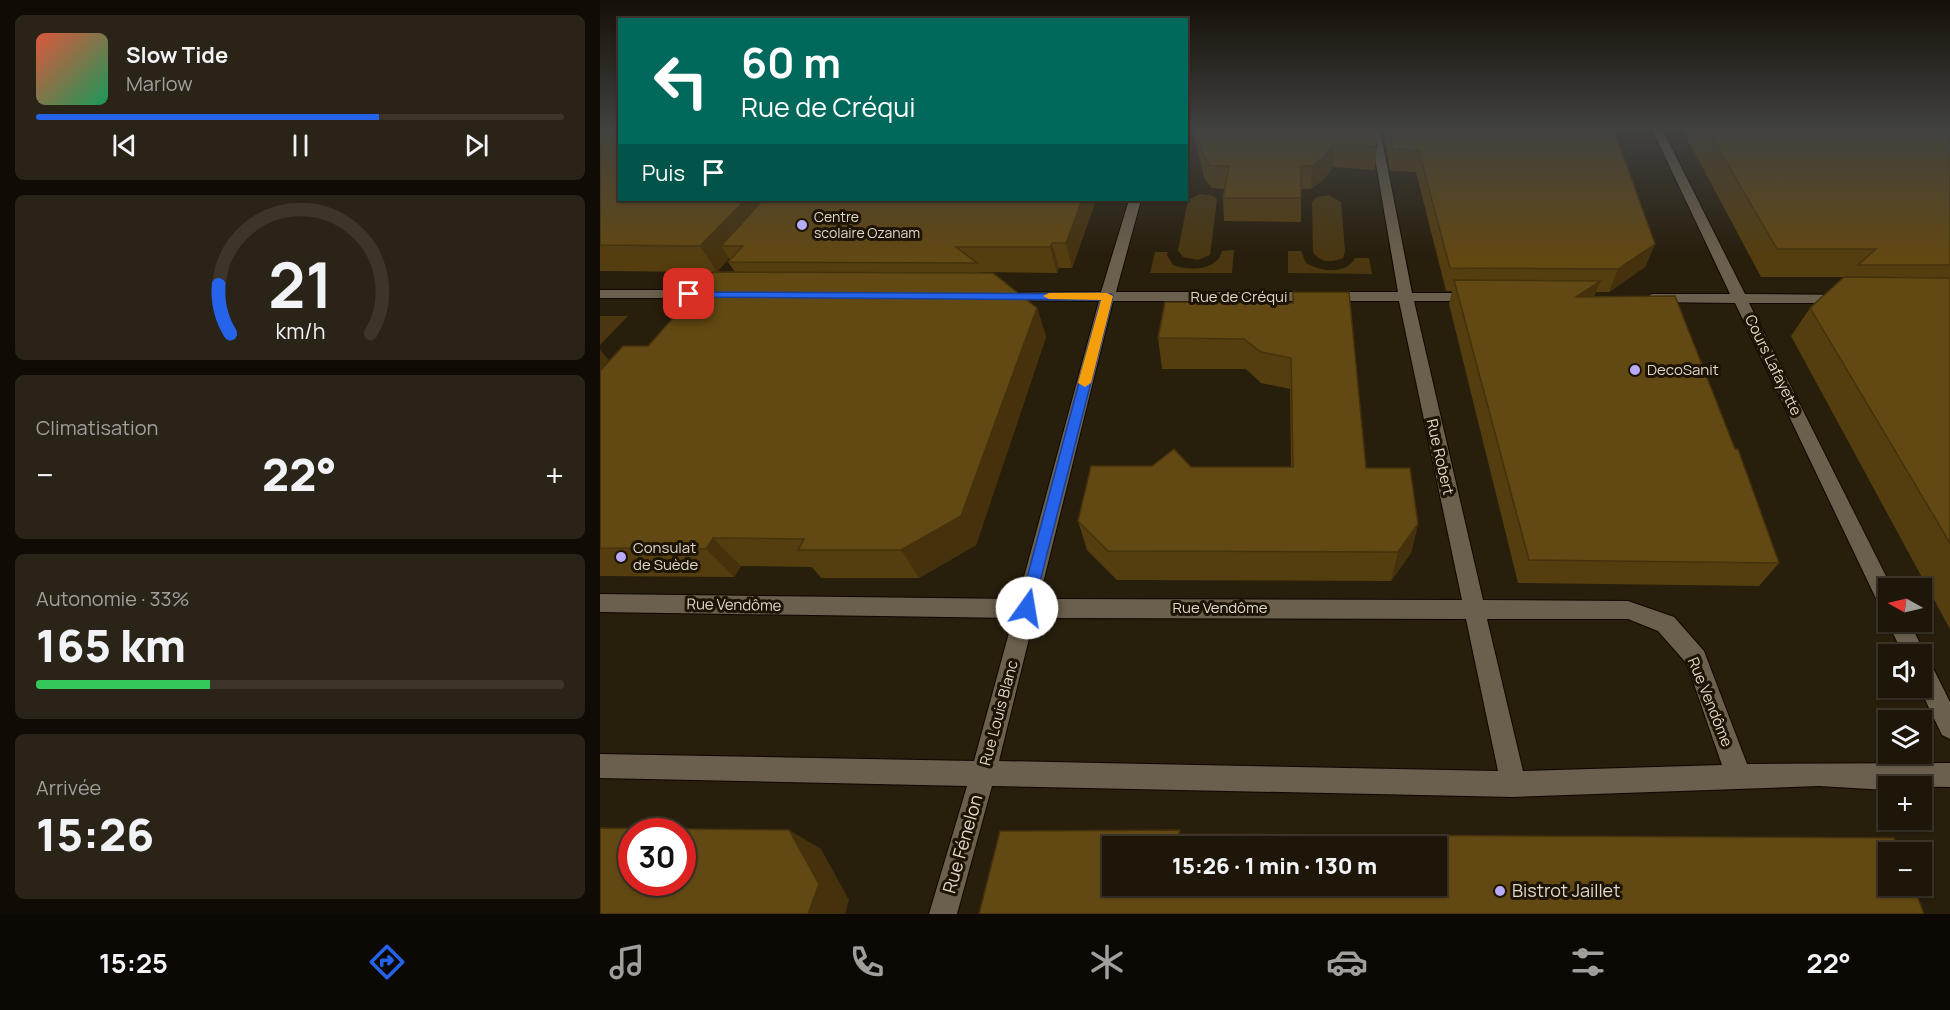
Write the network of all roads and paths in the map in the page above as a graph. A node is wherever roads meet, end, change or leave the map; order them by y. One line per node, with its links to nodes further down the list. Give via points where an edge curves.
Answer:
1 (1383, 172): 10 (street, Rue Robert)
2 (1678, 172): 13 (street, Cours Lafayette)
3 (1135, 201): 9 (street, Rue Louis Blanc)
4 (721, 279): 6 (street)
5 (600, 294): 6 (street)
6 (708, 294): 7 (street); 15 (street)
7 (730, 294)
8 (986, 296): 9 (street, Rue de Créqui)
9 (1107, 296): 10 (street, Rue de Créqui); 18 (street, Rue Louis Blanc)
10 (1405, 297): 11 (street, Rue de Créqui); 19 (street, Rue Robert)
11 (1494, 297)
12 (1632, 298): 13 (street)
13 (1741, 298): 14 (street); 16 (street, Cours Lafayette)
14 (1859, 299)
15 (694, 310)
16 (1878, 581)
17 (600, 603): 18 (street, Rue Vendôme)
18 (1027, 608): 19 (street, Rue Vendôme); 23 (street, Rue Louis Blanc)
19 (1474, 608): 25 (street, Rue Vendôme, via 1628,610 1666,624 1696,658); 26 (street, Rue Robert)
20 (1932, 690): 21 (street)
21 (1950, 727)
22 (600, 766): 23 (street)
23 (983, 774): 26 (street); 27 (street, Rue Fénelon)
24 (1950, 775): 25 (street)
25 (1739, 777): 26 (street)
26 (1514, 784)
27 (943, 914)

